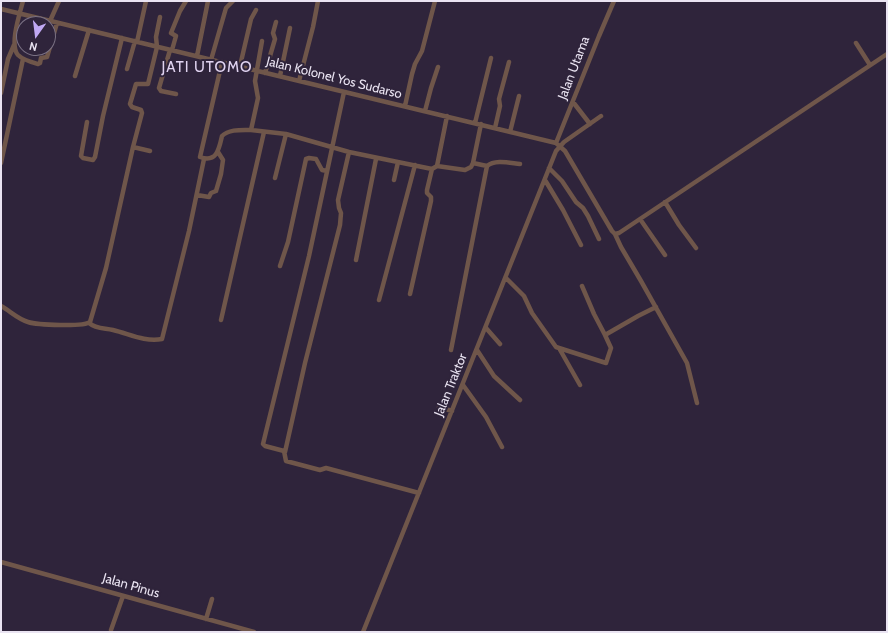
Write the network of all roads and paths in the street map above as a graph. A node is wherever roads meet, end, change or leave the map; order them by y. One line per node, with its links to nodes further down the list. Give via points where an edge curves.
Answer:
1 (23, 1): 12 (street)
2 (59, 1): 14 (street)
3 (146, 1): 22 (street)
4 (186, 1): 26 (street, via 171,33 176,36)
5 (208, 1): 28 (street)
6 (233, 1): 31 (street, via 226,8)
7 (318, 1): 42 (street)
8 (435, 1): 48 (street, via 422,51 412,74)
9 (614, 1): 47 (street, Jalan Utama)
10 (1, 9): 12 (street, Jalan Kolonel Yos Sudarso)
11 (256, 10): 35 (street, via 248,30)
12 (20, 14): 13 (street, Jalan Kolonel Yos Sudarso); 24 (street)
13 (29, 16)
14 (52, 16)
15 (160, 17): 25 (street)
16 (276, 22): 39 (street, via 273,33 275,39)
17 (57, 23): 19 (street, Jalan Kolonel Yos Sudarso); 30 (street, via 47,57 41,58 38,64)
18 (290, 28): 41 (street)
19 (89, 30): 20 (street, Jalan Kolonel Yos Sudarso); 40 (street)
20 (122, 38): 22 (street, Jalan Kolonel Yos Sudarso); 52 (street, via 93,160 82,156)
21 (262, 41): 38 (street)
22 (136, 42): 25 (street, Jalan Kolonel Yos Sudarso); 37 (street)
23 (856, 43): 34 (street)
24 (14, 44): 30 (street, via 17,55); 44 (street)
25 (156, 46): 26 (street, Jalan Kolonel Yos Sudarso); 62 (street, via 148,84 136,84 130,104 142,113)
26 (171, 50): 28 (street, Jalan Kolonel Yos Sudarso); 45 (street, via 160,88 161,91)
27 (887, 54): 34 (street)
28 (197, 56): 31 (street, Jalan Kolonel Yos Sudarso)
29 (490, 58): 53 (street)
30 (23, 59): 71 (street)
31 (211, 60): 32 (street, Jalan Kolonel Yos Sudarso)
32 (222, 62): 35 (street, Jalan Kolonel Yos Sudarso); 67 (street, via 200,156)
33 (509, 62): 56 (street, via 499,98 500,106)
34 (870, 65): 83 (street)
35 (240, 66): 38 (street, Jalan Kolonel Yos Sudarso)
36 (438, 67): 49 (street)
37 (127, 69)
38 (257, 71): 39 (street, Jalan Kolonel Yos Sudarso); 57 (street, via 255,82 258,98)
39 (265, 73): 41 (street, Jalan Kolonel Yos Sudarso)
40 (75, 76)
41 (280, 76): 42 (street, Jalan Kolonel Yos Sudarso)
42 (298, 81): 43 (street, Jalan Kolonel Yos Sudarso)
43 (344, 92): 48 (street, Jalan Kolonel Yos Sudarso); 63 (street)
44 (1, 93)
45 (176, 94)
46 (519, 96): 59 (street)
47 (573, 102): 55 (street); 61 (street, Jalan Utama)
48 (405, 106): 49 (street, Jalan Kolonel Yos Sudarso)
49 (425, 111): 50 (street, Jalan Kolonel Yos Sudarso)
50 (447, 116): 53 (street, Jalan Kolonel Yos Sudarso); 74 (street)
51 (601, 116): 55 (street)
52 (87, 122)
53 (475, 123): 54 (street, Jalan Kolonel Yos Sudarso)
54 (481, 124): 56 (street, Jalan Kolonel Yos Sudarso); 70 (street)
55 (590, 124): 61 (street)
56 (495, 128): 59 (street, Jalan Kolonel Yos Sudarso)
57 (250, 130): 58 (street); 65 (street, via 223,134)
58 (264, 132): 60 (street); 98 (street)
59 (510, 132): 61 (street, Jalan Kolonel Yos Sudarso)
60 (286, 134): 63 (street); 79 (street)
61 (558, 144): 76 (street, Jalan Traktor); 85 (street, via 565,151)
62 (133, 147): 64 (street); 99 (street, via 106,268)
63 (332, 148): 66 (street); 78 (street)
64 (150, 151)
65 (218, 152): 67 (street, via 212,158); 82 (street, via 223,160 223,167 216,191 209,197)
66 (349, 152): 68 (street); 113 (street, via 338,200 340,224)
67 (204, 159): 82 (street)
68 (376, 159): 69 (street); 90 (street)
69 (398, 162): 73 (street); 80 (street)
70 (473, 163): 74 (street, via 465,170); 75 (street)
71 (1, 164)
72 (520, 164): 75 (street, via 490,163)
73 (415, 166): 77 (street); 95 (street)
74 (436, 166): 77 (street)
75 (487, 166): 104 (street)
76 (550, 168): 81 (street, Jalan Traktor); 86 (street, via 583,208)
77 (432, 169): 94 (street, via 427,190 432,197)
78 (327, 171): 91 (street, via 322,170 316,159 306,159 288,242); 113 (street, via 288,346 263,443 265,446)
79 (275, 178)
80 (394, 180)
81 (545, 180): 87 (street); 92 (street, Jalan Traktor)
82 (197, 195): 99 (street, via 162,339 143,339 95,327)
83 (665, 202): 84 (street); 88 (street)
84 (640, 219): 85 (street, via 619,234); 89 (street)
85 (615, 234): 97 (street)
86 (599, 239)
87 (581, 245)
88 (696, 248)
89 (665, 255)
90 (356, 260)
91 (280, 266)
92 (506, 278): 100 (street, Jalan Traktor); 103 (street, via 524,296 532,313)
93 (582, 286): 101 (street)
94 (410, 294)
95 (379, 300)
96 (1, 306): 99 (street, via 29,322 56,325)
97 (656, 307): 101 (street); 109 (street, via 687,363)
98 (221, 320)
99 (89, 323)
100 (486, 328): 102 (street); 105 (street, Jalan Traktor)
101 (605, 335): 103 (street, via 611,348 606,363)
102 (500, 344)
103 (558, 348): 106 (street)
104 (451, 350)
105 (477, 350): 107 (street, Jalan Traktor); 108 (street, via 494,376)
106 (580, 384)
107 (463, 385): 111 (street, Jalan Traktor); 112 (street, via 486,417)
108 (520, 400)
109 (697, 403)
110 (439, 407): 111 (street)
111 (452, 411): 114 (street, Jalan Traktor)
112 (502, 447)
113 (285, 452): 114 (street, via 286,460)
114 (419, 493): 121 (street, Jalan Traktor)
115 (1, 562): 116 (street, Jalan Pinus)
116 (123, 596): 118 (street, Jalan Pinus); 119 (street)
117 (212, 599): 118 (street)
118 (206, 619): 120 (street, Jalan Pinus)
119 (112, 630)
120 (254, 632)
121 (363, 632)

